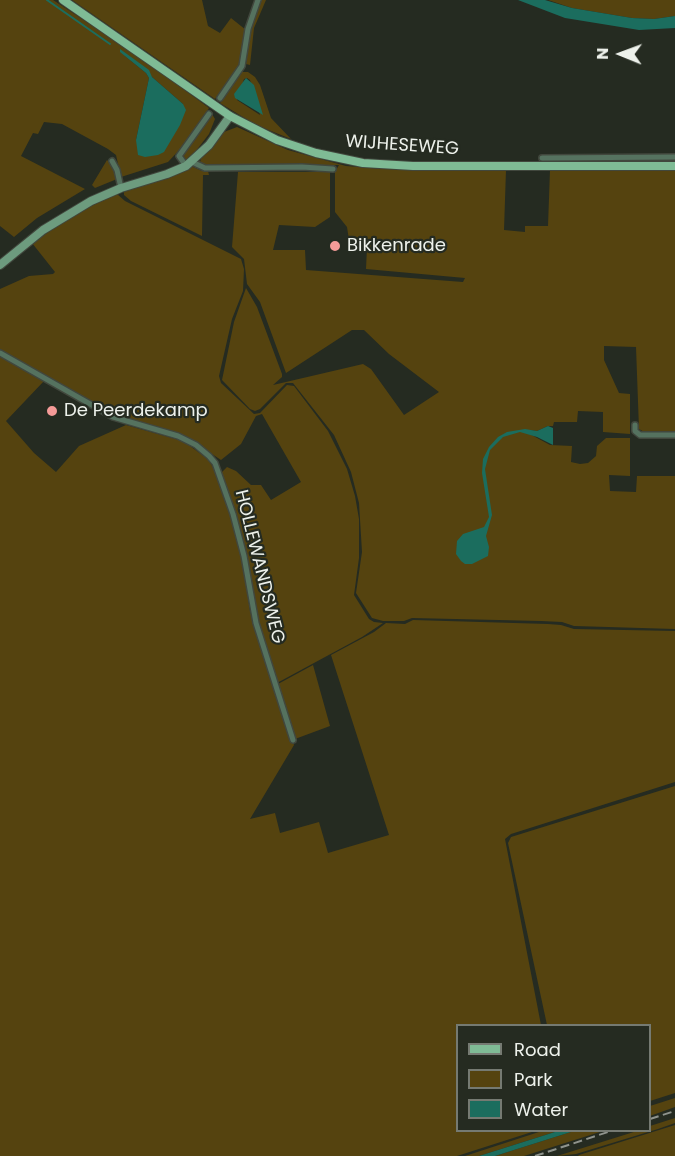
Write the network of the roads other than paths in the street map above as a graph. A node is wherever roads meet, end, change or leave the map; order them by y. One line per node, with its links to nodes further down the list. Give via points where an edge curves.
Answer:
1 (63, 0): 5 (main road, WIJHESEWEG)
2 (258, 0): 3 (street, via 242,66)
3 (220, 98)
4 (209, 114): 9 (street, via 179,156)
5 (230, 116): 9 (main road); 10 (main road, WIJHESEWEG, via 298,148 363,163)
6 (675, 157): 7 (street)
7 (542, 158)
8 (112, 161): 12 (street)
9 (189, 164): 11 (street, via 205,168); 12 (main road)
10 (675, 166)
11 (333, 169)
12 (121, 188): 13 (main road, via 63,216)
13 (0, 265)
14 (0, 353): 17 (street, HOLLEWANDSWEG, via 113,417 178,436 209,456 239,533 254,616)
15 (635, 425): 16 (street, via 640,435)
16 (675, 435)
17 (293, 740)

